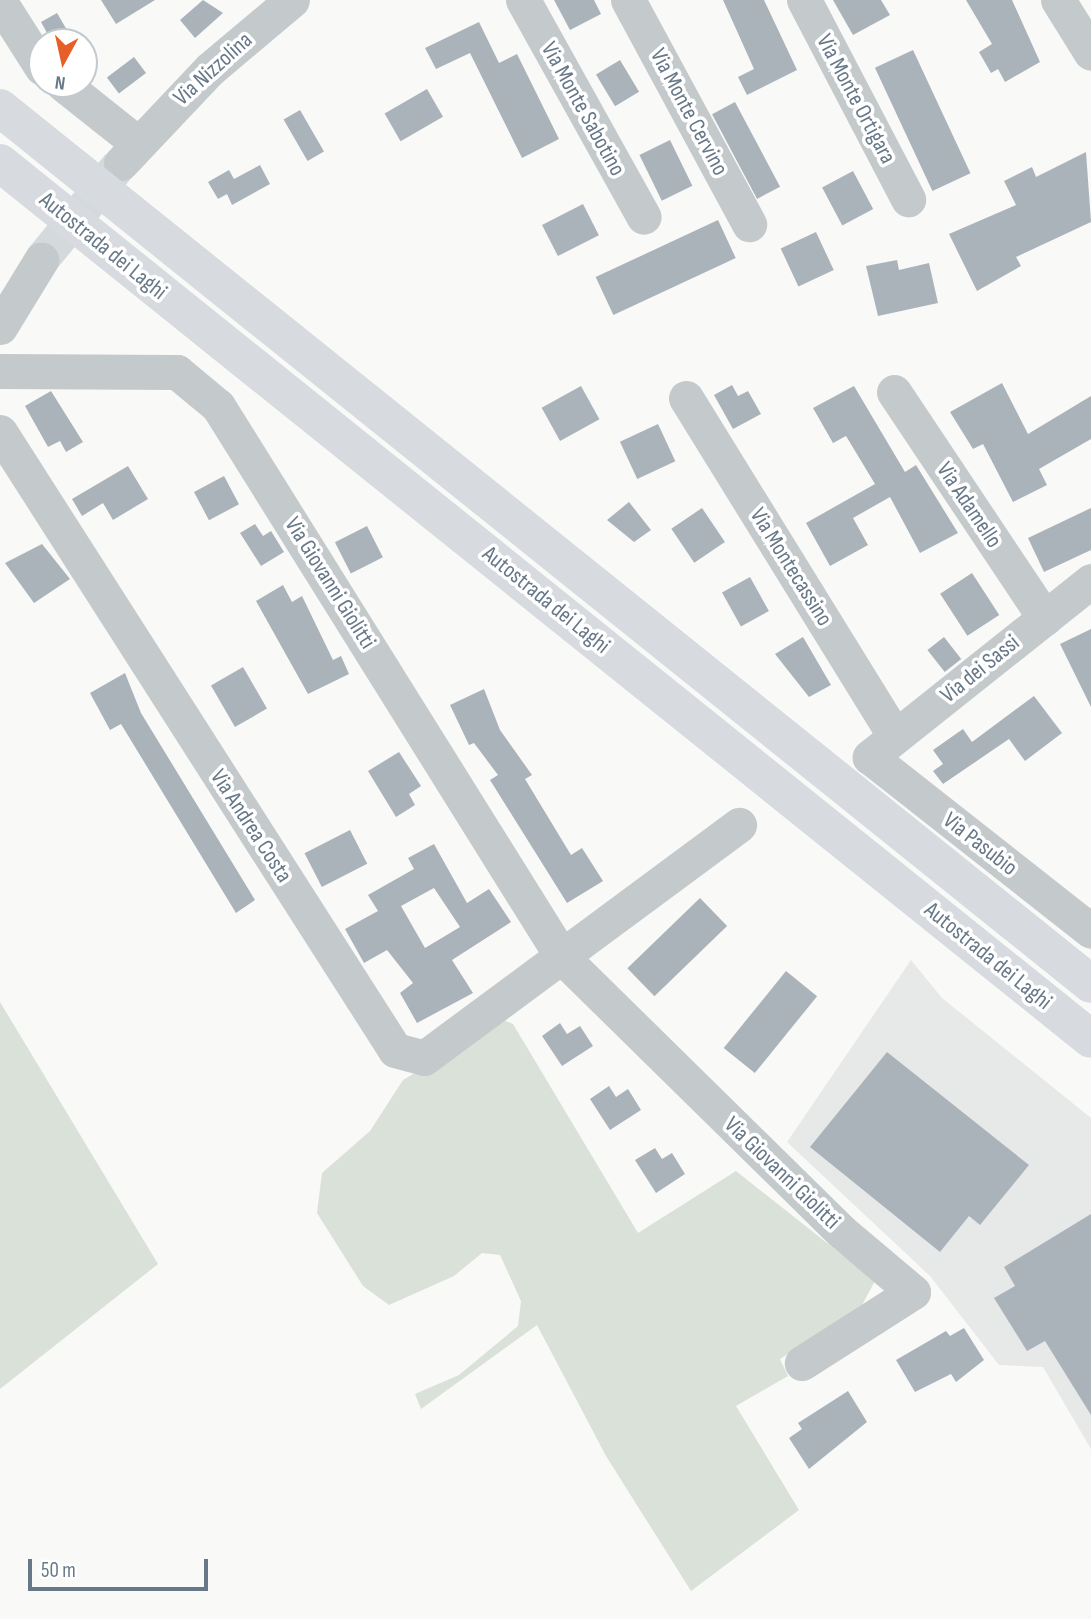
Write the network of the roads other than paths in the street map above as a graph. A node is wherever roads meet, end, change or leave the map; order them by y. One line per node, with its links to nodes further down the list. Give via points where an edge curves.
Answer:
1 (523, 0): 13 (street, Via Monte Sabotino)
2 (628, 0): 14 (street, Via Monte Cervino)
3 (804, 0): 12 (street, Via Monte Ortigara)
4 (1058, 0): 8 (street)
5 (0, 2): 7 (street)
6 (277, 5): 9 (street, Via Nizzolina, via 129,152)
7 (28, 46)
8 (1091, 53)
9 (77, 98)
10 (0, 108): 27 (highway, Autostrada dei Laghi)
11 (0, 163): 28 (highway, Autostrada dei Laghi)
12 (908, 199)
13 (644, 217)
14 (749, 224)
15 (41, 260): 16 (street)
16 (4, 312)
17 (0, 371): 26 (street, Via Giovanni Giolitti, via 177,372 218,407)
18 (894, 392): 22 (street, Via Adamello)
19 (686, 398): 23 (street, Via Montecassino)
20 (0, 432): 26 (street, Via Andrea Costa, via 394,1050 424,1058)
21 (1091, 580): 22 (street, Via dei Sassi)
22 (1045, 618): 23 (street, Via dei Sassi)
23 (882, 747): 25 (street, Via Pasubio)
24 (739, 825): 26 (street)
25 (1091, 931)
26 (562, 957): 29 (street, Via Giovanni Giolitti, via 842,1232 913,1292)
27 (1091, 984)
28 (1091, 1039)
29 (802, 1363)

